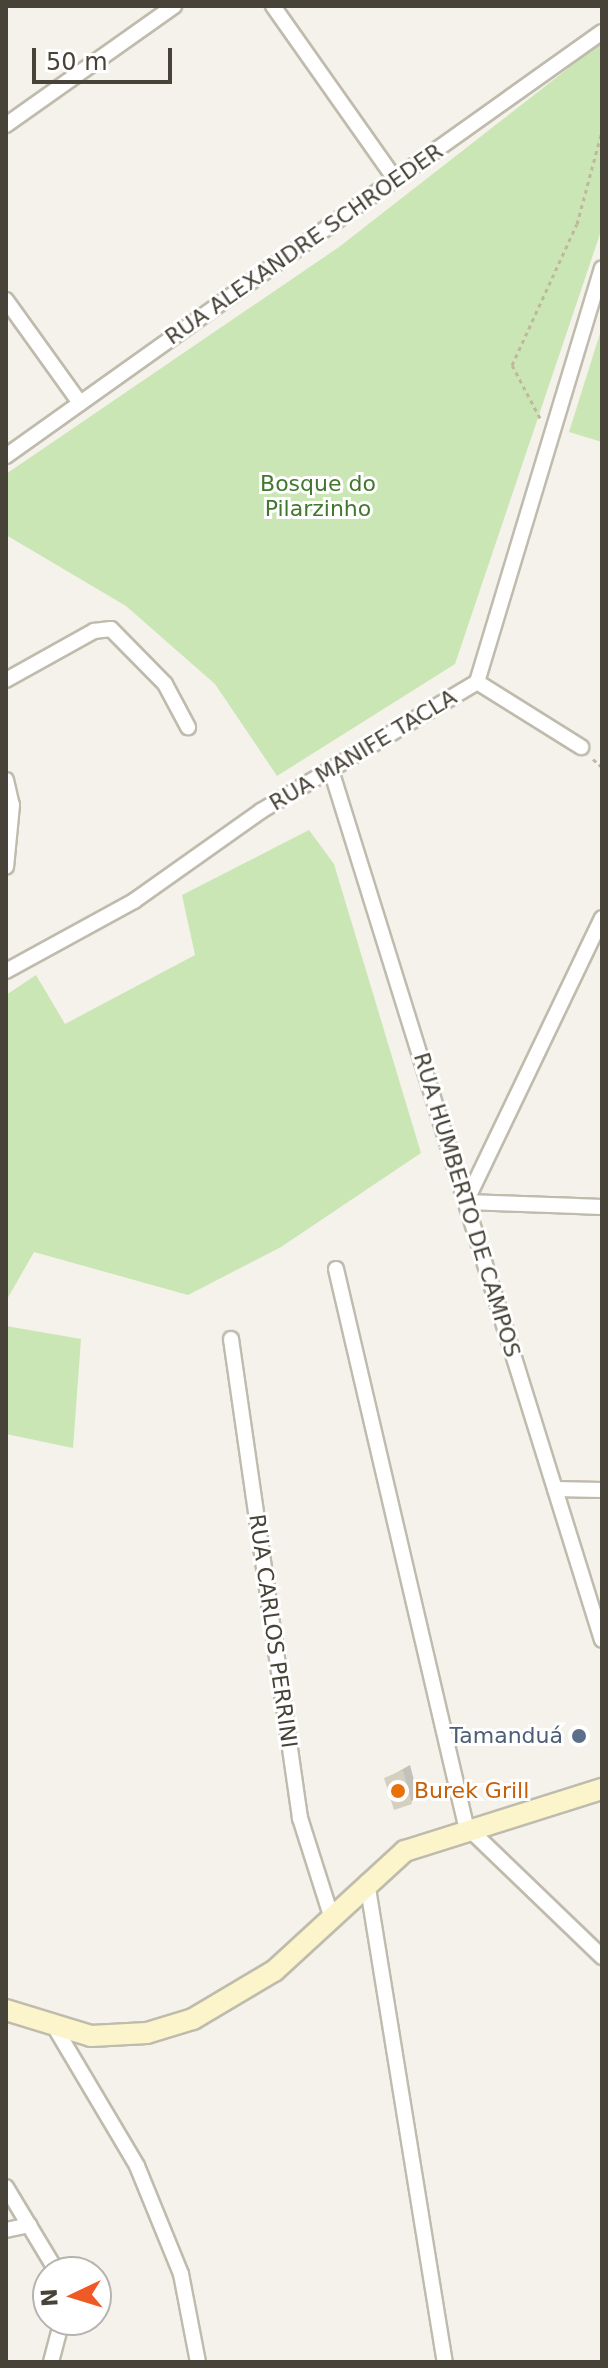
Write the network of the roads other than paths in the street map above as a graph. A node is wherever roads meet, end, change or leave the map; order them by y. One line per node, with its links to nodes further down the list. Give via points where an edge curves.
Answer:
1 (174, 6): 4 (street)
2 (273, 6): 5 (street)
3 (602, 32): 5 (street, RUA ALEXANDRE SCHROEDER)
4 (6, 125)
5 (395, 179): 8 (street, RUA ALEXANDRE SCHROEDER)
6 (602, 269): 11 (street, RUA MANIFE TACLA)
7 (6, 300): 8 (street)
8 (80, 403): 9 (street, RUA ALEXANDRE SCHROEDER)
9 (6, 456)
10 (6, 680): 12 (street, via 94,631 111,629 165,684)
11 (477, 682): 13 (street); 14 (street, RUA MANIFE TACLA)
12 (188, 727)
13 (581, 747)
14 (331, 770): 18 (street, RUA MANIFE TACLA, via 134,901); 19 (street, RUA HUMBERTO DE CAMPOS)
15 (6, 780): 16 (street, via 12,805)
16 (6, 867)
17 (602, 918): 19 (street)
18 (6, 971)
19 (466, 1202): 20 (street); 23 (street, RUA HUMBERTO DE CAMPOS)
20 (602, 1207)
21 (336, 1269): 27 (street)
22 (231, 1339): 29 (street, RUA CARLOS PERRINI, via 300,1818)
23 (555, 1489): 24 (street); 25 (street, RUA HUMBERTO DE CAMPOS)
24 (602, 1490)
25 (602, 1640)
26 (602, 1789): 27 (main road)
27 (466, 1826): 28 (main road, via 405,1851); 30 (street)
28 (367, 1882): 29 (main road); 40 (street)
29 (332, 1919): 32 (main road, via 253,1986 193,2019 117,2037)
30 (602, 1957)
31 (6, 2010): 32 (main road)
32 (57, 2031): 39 (street, via 137,2166 181,2274)
33 (6, 2187): 34 (street)
34 (29, 2225): 35 (street); 36 (street)
35 (6, 2230)
36 (47, 2256)
37 (58, 2336): 38 (street)
38 (51, 2362)
39 (198, 2362)
40 (445, 2362)

